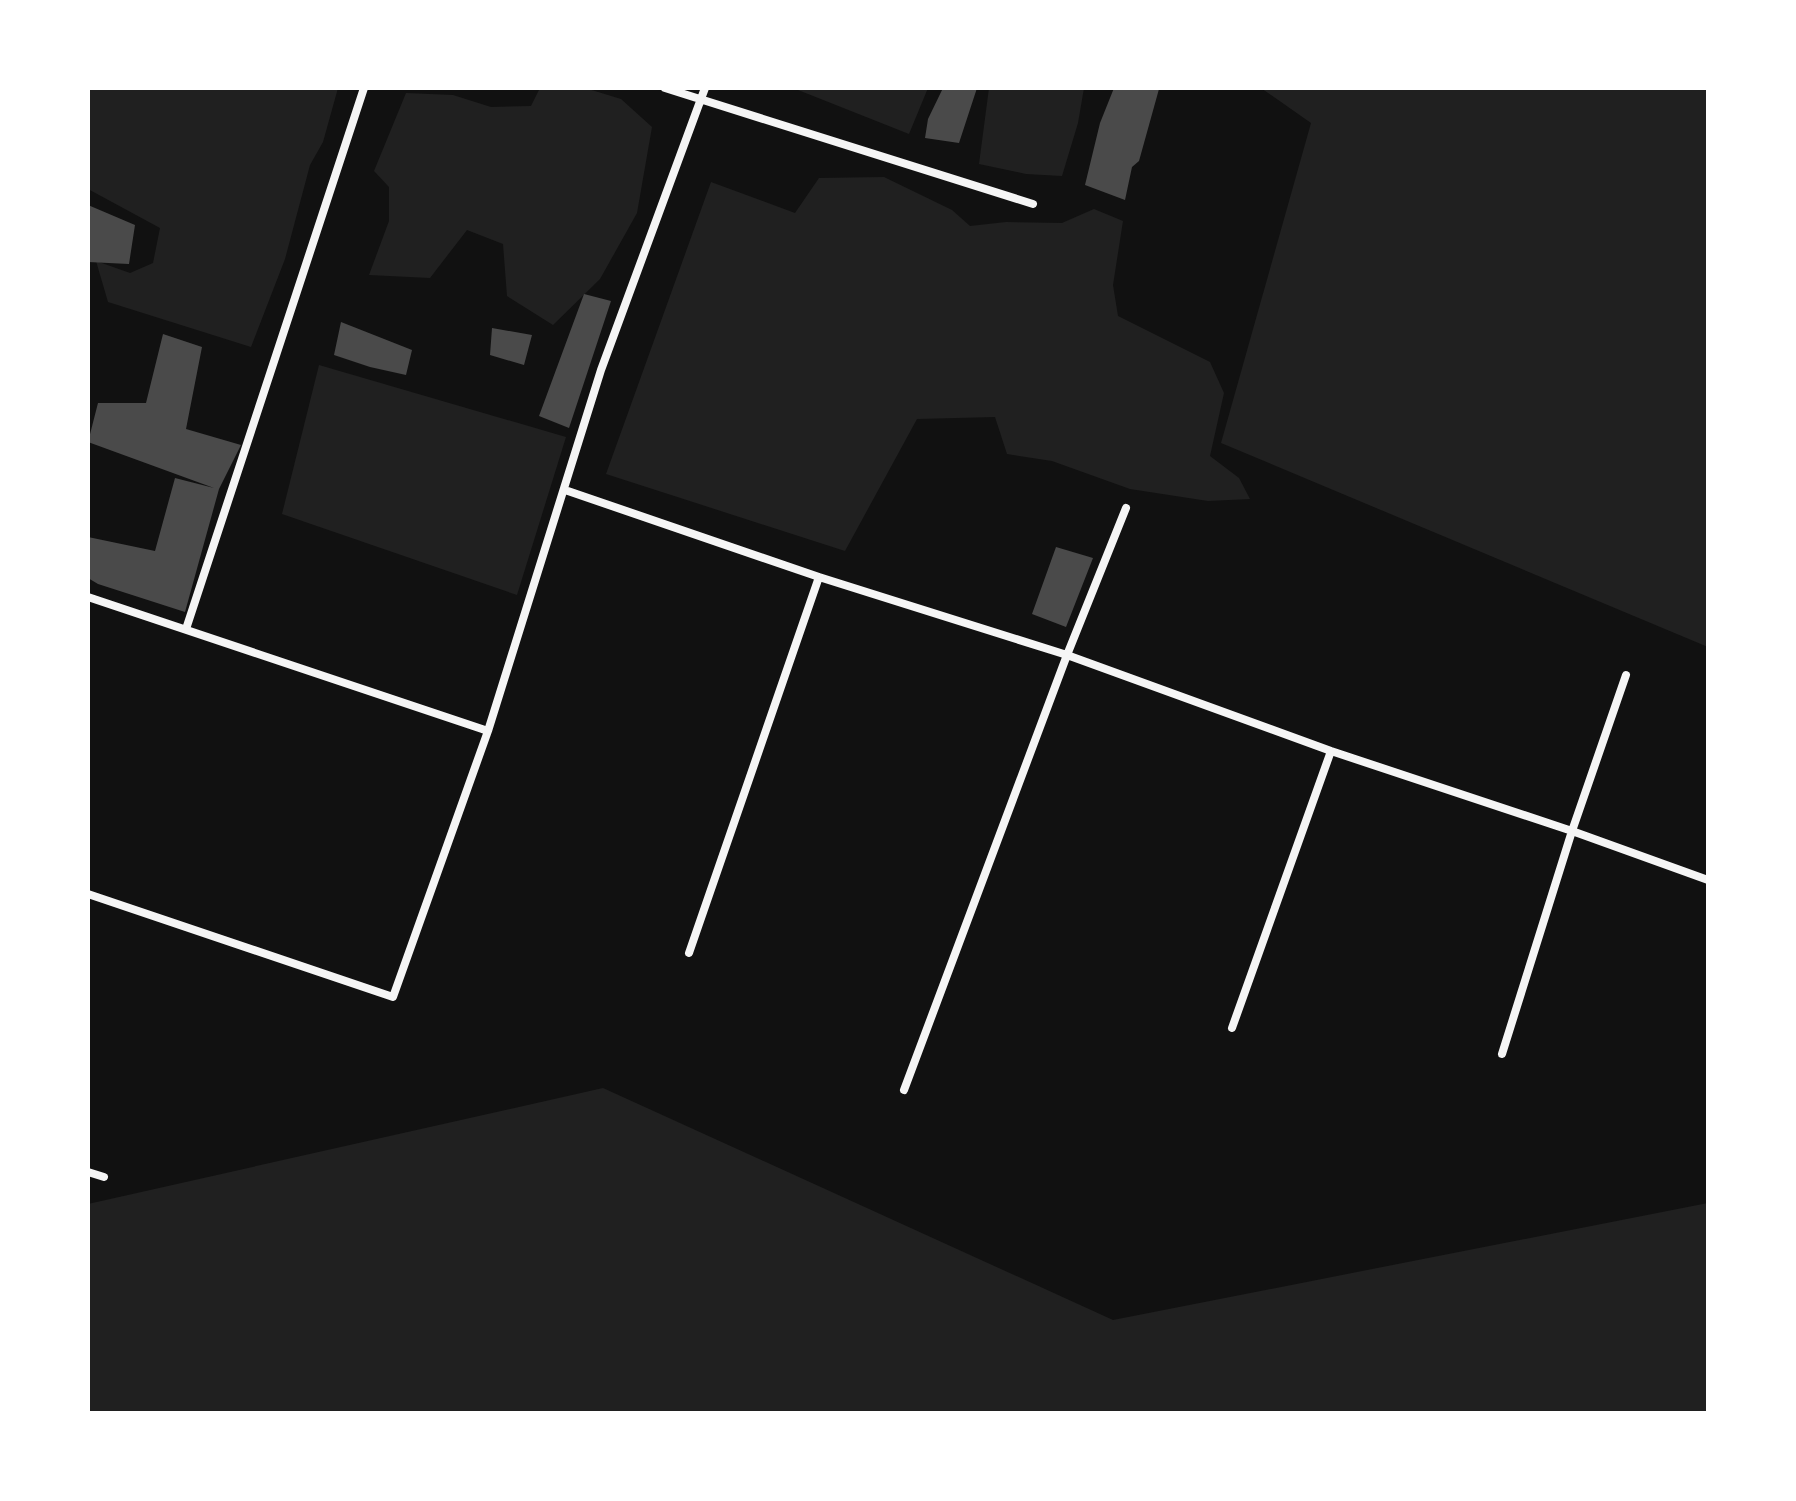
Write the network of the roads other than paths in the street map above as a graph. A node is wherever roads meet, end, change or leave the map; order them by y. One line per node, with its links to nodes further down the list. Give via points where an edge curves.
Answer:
1 (364, 88): 10 (street)
2 (665, 88): 4 (street)
3 (705, 88): 4 (street)
4 (702, 99): 5 (street); 6 (street, via 601,370)
5 (1033, 204)
6 (565, 490): 8 (street); 13 (street)
7 (1126, 508): 11 (street)
8 (819, 577): 11 (street); 18 (street)
9 (88, 597): 10 (street)
10 (186, 629): 13 (street)
11 (1067, 655): 14 (street); 21 (street)
12 (1626, 675): 15 (street)
13 (488, 731): 17 (street, via 393,997)
14 (1331, 751): 15 (street); 19 (street)
15 (1572, 831): 16 (street); 20 (street)
16 (1708, 880)
17 (88, 894)
18 (689, 953)
19 (1232, 1028)
20 (1502, 1054)
21 (904, 1090)
22 (88, 1172): 23 (street)
23 (104, 1177)

